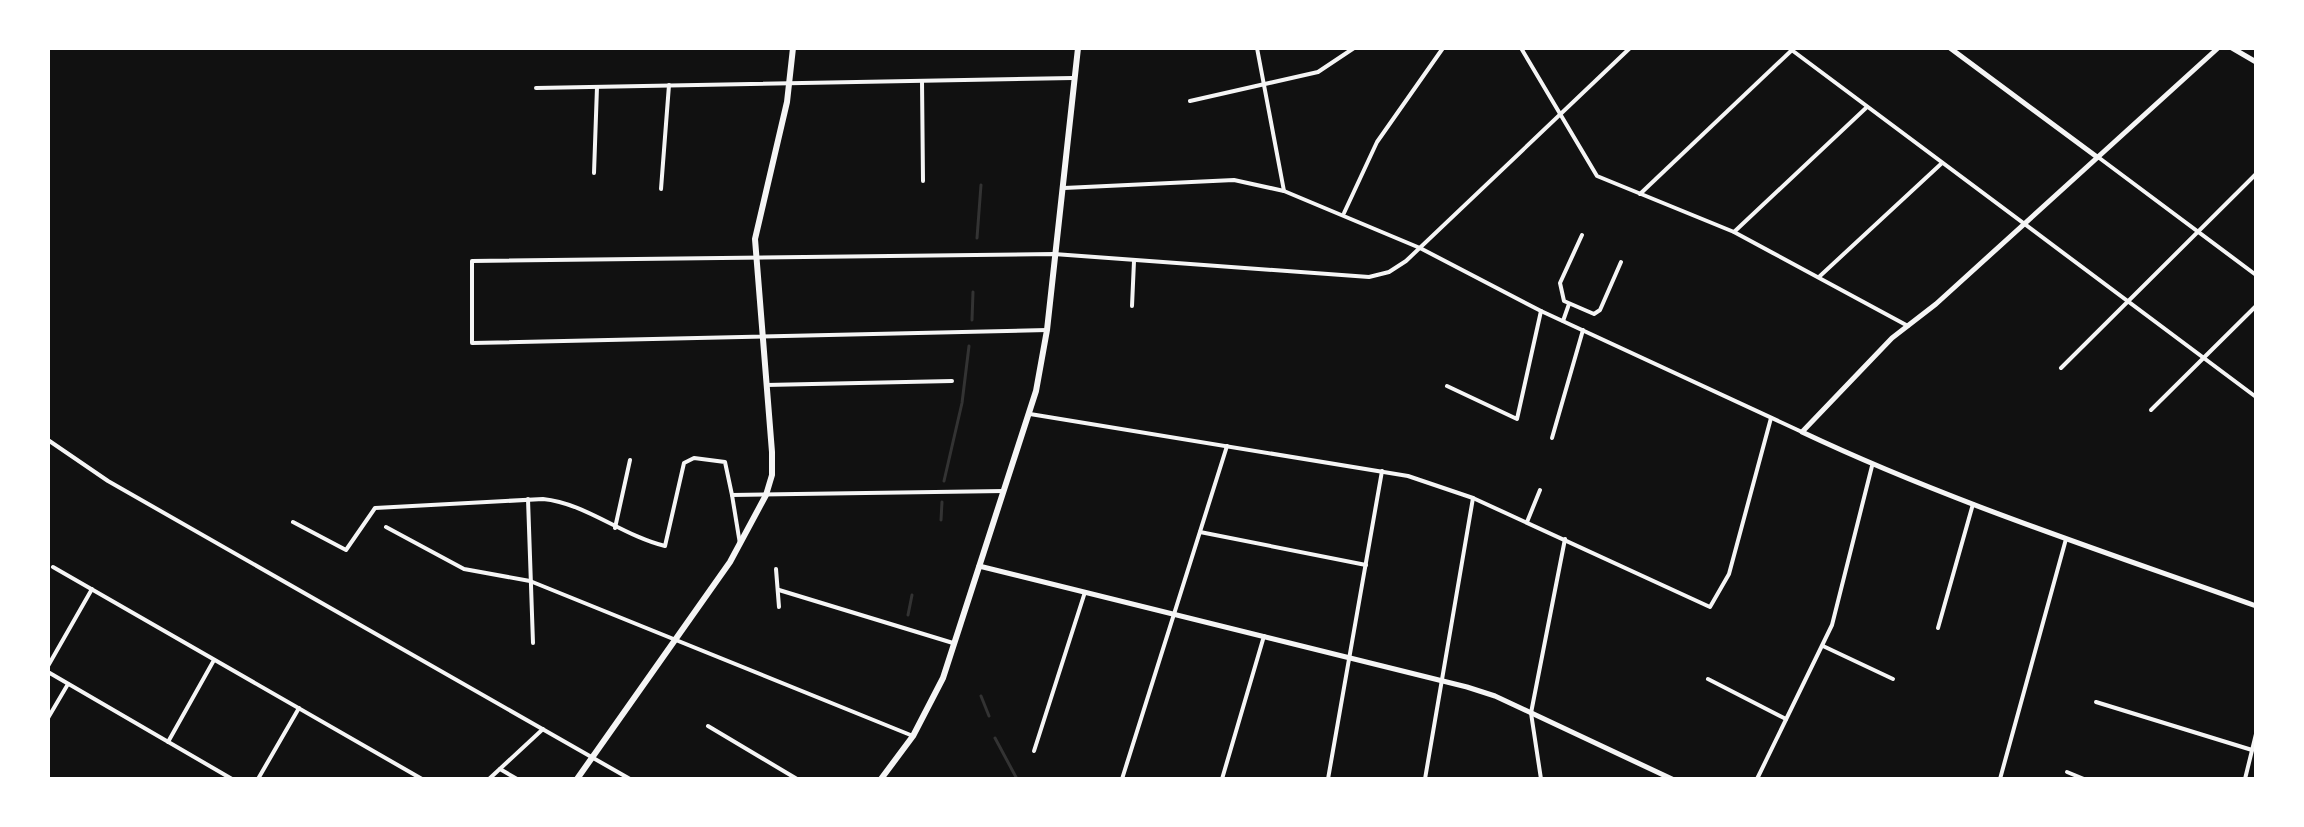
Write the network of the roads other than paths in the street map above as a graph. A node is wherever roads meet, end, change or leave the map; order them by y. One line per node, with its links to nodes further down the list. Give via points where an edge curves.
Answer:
1 (793, 48): 15 (main road)
2 (1078, 48): 13 (main road)
3 (1257, 48): 17 (street)
4 (1354, 48): 17 (street, via 1318,72)
5 (1443, 48): 32 (street, via 1377,142)
6 (1521, 48): 22 (street)
7 (1630, 48): 22 (street)
8 (1950, 48): 23 (street)
9 (2218, 48): 23 (street)
10 (2232, 48): 12 (street)
11 (1790, 49): 21 (street); 31 (street)
12 (2256, 62)
13 (1073, 78): 14 (street); 28 (main road)
14 (922, 81): 15 (street); 27 (street)
15 (790, 83): 16 (street); 39 (main road, via 759,212)
16 (669, 85): 18 (street); 29 (street)
17 (1265, 85): 20 (street); 30 (street)
18 (597, 87): 19 (street); 25 (street)
19 (536, 88)
20 (1190, 101)
21 (1867, 107): 24 (street); 34 (street)
22 (1559, 115): 31 (street, via 1592,172); 37 (street)
23 (2098, 157): 33 (street); 35 (street)
24 (1942, 163): 33 (street); 43 (street)
25 (594, 173)
26 (2256, 174): 35 (street)
27 (923, 181)
28 (1062, 188): 30 (street, via 1234,180); 38 (main road)
29 (661, 189)
30 (1284, 191): 32 (street)
31 (1640, 194): 34 (street)
32 (1344, 214): 37 (street)
33 (2024, 224): 44 (street); 50 (street)
34 (1734, 232): 43 (street)
35 (2198, 232): 42 (street); 44 (street)
36 (1582, 235): 45 (street, via 1560,283 1561,297)
37 (1420, 248): 40 (street, via 1389,272 1359,277); 48 (street)
38 (1054, 254): 39 (street); 40 (street); 51 (main road)
39 (754, 257): 53 (main road); 53 (street, via 472,261 472,343)
40 (1134, 261): 46 (street)
41 (1621, 262): 45 (street, via 1600,310 1588,314)
42 (2256, 275)
43 (1820, 276): 50 (street)
44 (2128, 301): 54 (street); 55 (street)
45 (1569, 304): 49 (street)
46 (1132, 306)
47 (2256, 306): 54 (street)
48 (1541, 311): 49 (street); 58 (street, via 1517,419)
49 (1563, 321): 52 (street)
50 (1908, 326): 63 (street)
51 (1047, 330): 53 (street); 61 (main road)
52 (1583, 330): 62 (street); 64 (street)
53 (762, 336): 57 (main road)
54 (2204, 358): 59 (street); 60 (street)
55 (2061, 368)
56 (952, 381): 57 (street)
57 (766, 385): 73 (main road, via 773,463)
58 (1447, 386)
59 (2256, 397)
60 (2151, 410)
61 (1030, 414): 66 (street); 71 (main road)
62 (1771, 418): 63 (street); 83 (street, via 1729,574 1710,607)
63 (1802, 432): 68 (street)
64 (1552, 438)
65 (48, 440): 115 (street, via 108,481)
66 (1227, 446): 69 (street); 81 (street)
67 (630, 460): 80 (street)
68 (1872, 466): 76 (street); 101 (street)
69 (1382, 471): 74 (street); 85 (street)
70 (1540, 490): 78 (street)
71 (1004, 491): 73 (street); 86 (main road)
72 (732, 495): 73 (street); 80 (street, via 725,462 688,459 665,546); 84 (street)
73 (766, 495): 84 (main road)
74 (1473, 498): 78 (street); 107 (street)
75 (528, 499): 77 (street, via 375,508 346,550); 80 (street, via 561,503); 89 (street)
76 (1973, 504): 82 (street); 96 (street)
77 (293, 522)
78 (1527, 522): 83 (street)
79 (386, 527): 89 (street, via 464,569)
80 (615, 528)
81 (1200, 532): 85 (street); 95 (street)
82 (2066, 538): 93 (street); 140 (street)
83 (1565, 539): 111 (street)
84 (740, 544): 98 (main road)
85 (1366, 565): 102 (street)
86 (979, 566): 92 (street); 100 (main road)
87 (53, 567): 90 (street)
88 (776, 569): 91 (street)
89 (530, 581): 98 (street); 99 (street)
90 (92, 589): 103 (street); 104 (street)
91 (779, 590): 94 (street); 100 (street)
92 (1085, 592): 95 (street); 120 (street)
93 (2256, 606)
94 (779, 607)
95 (1174, 614): 97 (street); 133 (street)
96 (1938, 628)
97 (1264, 636): 102 (street); 134 (street)
98 (673, 639): 117 (street); 121 (main road)
99 (533, 643)
100 (956, 643): 117 (main road)
101 (1823, 646): 106 (street); 113 (street)
102 (1349, 658): 107 (street); 135 (street)
103 (214, 660): 110 (street); 118 (street)
104 (48, 669): 108 (street)
105 (1708, 679): 113 (street)
106 (1893, 679)
107 (1442, 680): 111 (street); 136 (street)
108 (68, 684): 112 (street); 118 (street)
109 (2096, 702): 119 (street)
110 (299, 708): 125 (street); 126 (street)
111 (1531, 713): 137 (street); 138 (street)
112 (48, 718)
113 (1786, 719): 139 (street)
114 (708, 726): 131 (street)
115 (543, 729): 121 (street); 122 (street)
116 (2256, 734): 119 (street)
117 (913, 736): 132 (main road)
118 (168, 742): 124 (street)
119 (2252, 750): 142 (street)
120 (1034, 751)
121 (592, 757): 129 (main road); 130 (street)
122 (500, 769): 127 (street); 128 (street)
123 (2067, 772): 141 (street)
124 (232, 779)
125 (258, 779)
126 (422, 779)
127 (489, 779)
128 (517, 779)
129 (577, 779)
130 (630, 779)
131 (797, 779)
132 (881, 779)
133 (1122, 779)
134 (1222, 779)
135 (1328, 779)
136 (1425, 779)
137 (1541, 779)
138 (1672, 779)
139 (1757, 779)
140 (2000, 779)
141 (2084, 779)
142 (2245, 779)

